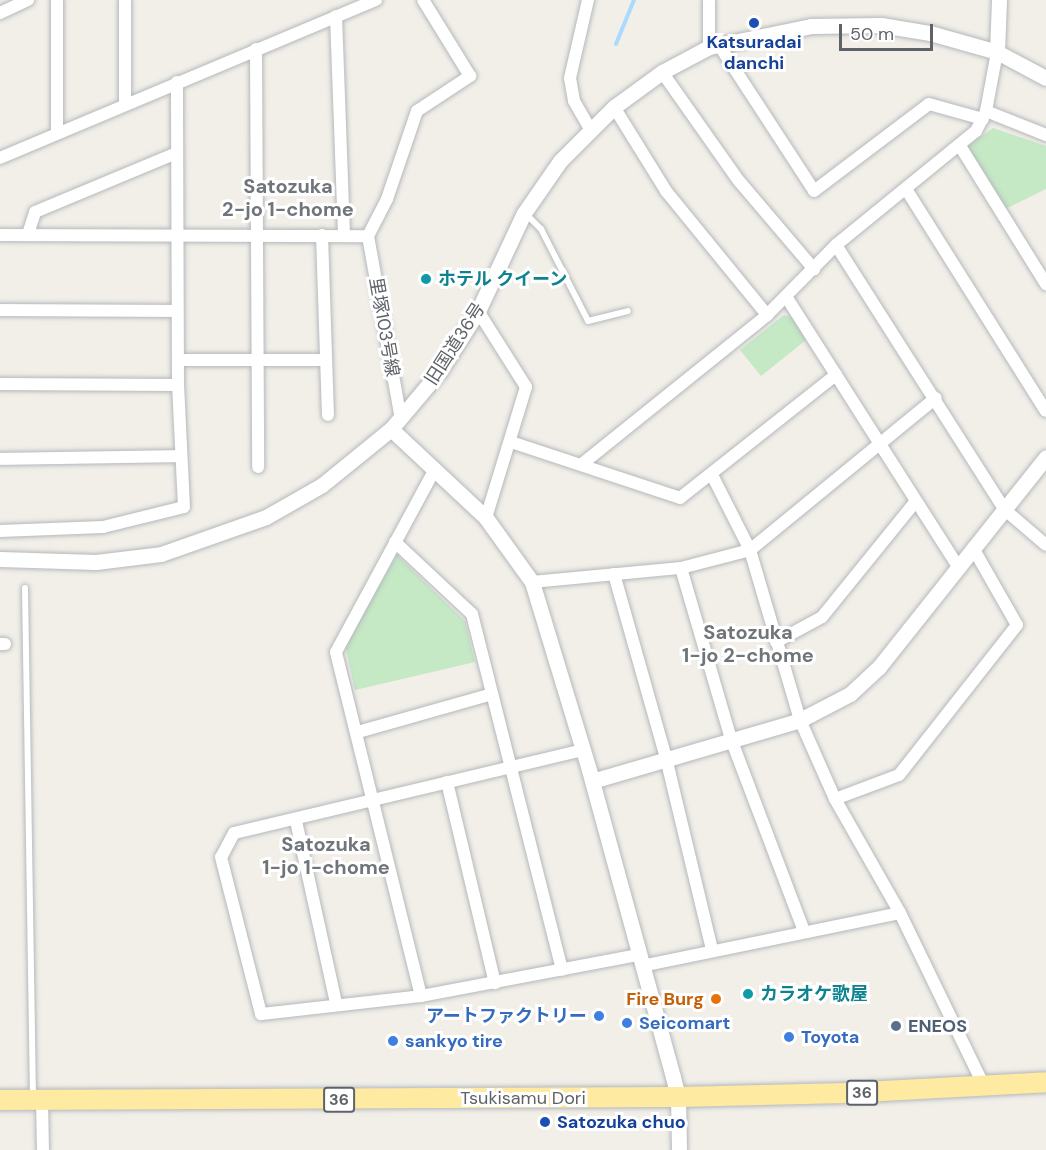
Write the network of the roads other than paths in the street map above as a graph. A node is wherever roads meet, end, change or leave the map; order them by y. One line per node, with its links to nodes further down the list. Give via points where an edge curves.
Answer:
1 (28, 0): 9 (street)
2 (57, 0): 21 (street)
3 (125, 0): 17 (street)
4 (376, 0): 10 (street)
5 (423, 0): 34 (street, via 470,76 417,111 387,199)
6 (588, 0): 20 (street, via 570,78 574,101)
7 (709, 0): 11 (street)
8 (999, 0): 13 (street)
9 (0, 13)
10 (336, 16): 12 (street); 29 (street)
11 (714, 46): 13 (street, 旧国道36号, via 811,26 859,24 930,33); 14 (street, 旧国道36号); 19 (street, via 814,191 929,104)
12 (256, 50): 16 (street); 33 (street)
13 (997, 52): 15 (street, 旧国道36号); 19 (street)
14 (662, 72): 18 (street, 旧国道36号); 36 (street, via 739,181)
15 (1046, 78)
16 (177, 82): 17 (street); 24 (street)
17 (125, 102): 21 (street)
18 (614, 107): 20 (street, 旧国道36号); 43 (street, via 666,191)
19 (985, 115): 22 (street); 23 (street)
20 (590, 129): 27 (street, 旧国道36号, via 560,161)
21 (57, 133): 25 (street)
22 (1046, 135)
23 (960, 147): 26 (street); 37 (street)
24 (177, 153): 28 (street, via 35,212); 32 (street)
25 (0, 158)
26 (906, 189): 35 (street); 51 (street)
27 (524, 213): 41 (street, 旧国道36号); 42 (lane, via 541,229 588,321)
28 (28, 234): 30 (street); 32 (street)
29 (344, 234): 31 (street); 34 (street)
30 (0, 235)
31 (322, 235): 33 (street); 45 (street)
32 (177, 236): 33 (street); 40 (street)
33 (259, 236): 46 (street)
34 (368, 236): 53 (street, 里塚103号線)
35 (836, 245): 36 (street); 50 (street)
36 (814, 269): 38 (street)
37 (1046, 284)
38 (787, 298): 43 (street); 47 (street)
39 (0, 310): 40 (street)
40 (177, 310): 44 (street)
41 (478, 311): 53 (street, 旧国道36号, via 445,364); 54 (street, via 526,387)
42 (627, 311)
43 (767, 315): 59 (street)
44 (178, 360): 46 (street); 49 (street)
45 (325, 360): 46 (street); 52 (street)
46 (259, 361): 60 (street)
47 (836, 375): 55 (street); 62 (street)
48 (0, 384): 49 (street)
49 (178, 385): 56 (street)
50 (936, 398): 55 (street); 64 (street)
51 (1046, 411)
52 (328, 415)
53 (396, 424): 61 (street); 71 (street, 旧国道36号, via 322,485 266,517 213,538 161,554 114,561)
54 (511, 442): 59 (street); 65 (street)
55 (880, 444): 63 (street); 70 (street)
56 (181, 456): 58 (street); 66 (street, via 184,507 103,527)
57 (1046, 457): 64 (street)
58 (0, 459)
59 (582, 464): 62 (street, via 680,498)
60 (258, 467)
61 (435, 469): 65 (street); 67 (street)
62 (712, 475): 70 (street)
63 (915, 502): 72 (street); 77 (street, via 822,617)
64 (1004, 509): 68 (street); 69 (street)
65 (486, 518): 75 (street)
66 (0, 531)
67 (395, 542): 78 (street, via 472,614); 80 (street, via 336,652)
68 (1046, 545)
69 (973, 548): 72 (street); 87 (street, via 1017,625 899,775)
70 (750, 550): 73 (street); 77 (street)
71 (0, 558)
72 (958, 566): 79 (street, via 879,667 850,694)
73 (681, 568): 74 (street); 81 (street)
74 (614, 574): 75 (street); 83 (street)
75 (532, 582): 82 (street)
76 (25, 588): 101 (lane)
77 (776, 642): 79 (street)
78 (492, 694): 80 (street); 84 (street)
79 (800, 720): 81 (street); 87 (street)
80 (358, 732): 88 (street)
81 (731, 739): 83 (street); 91 (street)
82 (583, 750): 84 (street); 86 (street)
83 (666, 758): 86 (street); 92 (street)
84 (512, 767): 85 (street); 94 (street)
85 (447, 782): 88 (street); 95 (street)
86 (592, 782): 93 (street)
87 (835, 799): 90 (street)
88 (375, 801): 89 (street); 96 (street)
89 (296, 821): 97 (street); 97 (street, via 234,833 221,857 261,1014)
90 (900, 913): 91 (street); 99 (street)
91 (804, 931): 92 (street)
92 (712, 949): 93 (street)
93 (640, 961): 94 (street); 100 (street)
94 (562, 970): 95 (street)
95 (495, 983): 96 (street)
96 (421, 996): 97 (street)
97 (336, 1003)
98 (1046, 1082): 99 (highway, Tsukisamu Dori / 36)
99 (984, 1086): 100 (highway, Tsukisamu Dori / 36)
100 (678, 1097): 101 (highway, Tsukisamu Dori / 36); 104 (street)
101 (37, 1099): 102 (highway, Tsukisamu Dori / 36); 103 (street)
102 (0, 1100)
103 (43, 1150)
104 (679, 1150)

